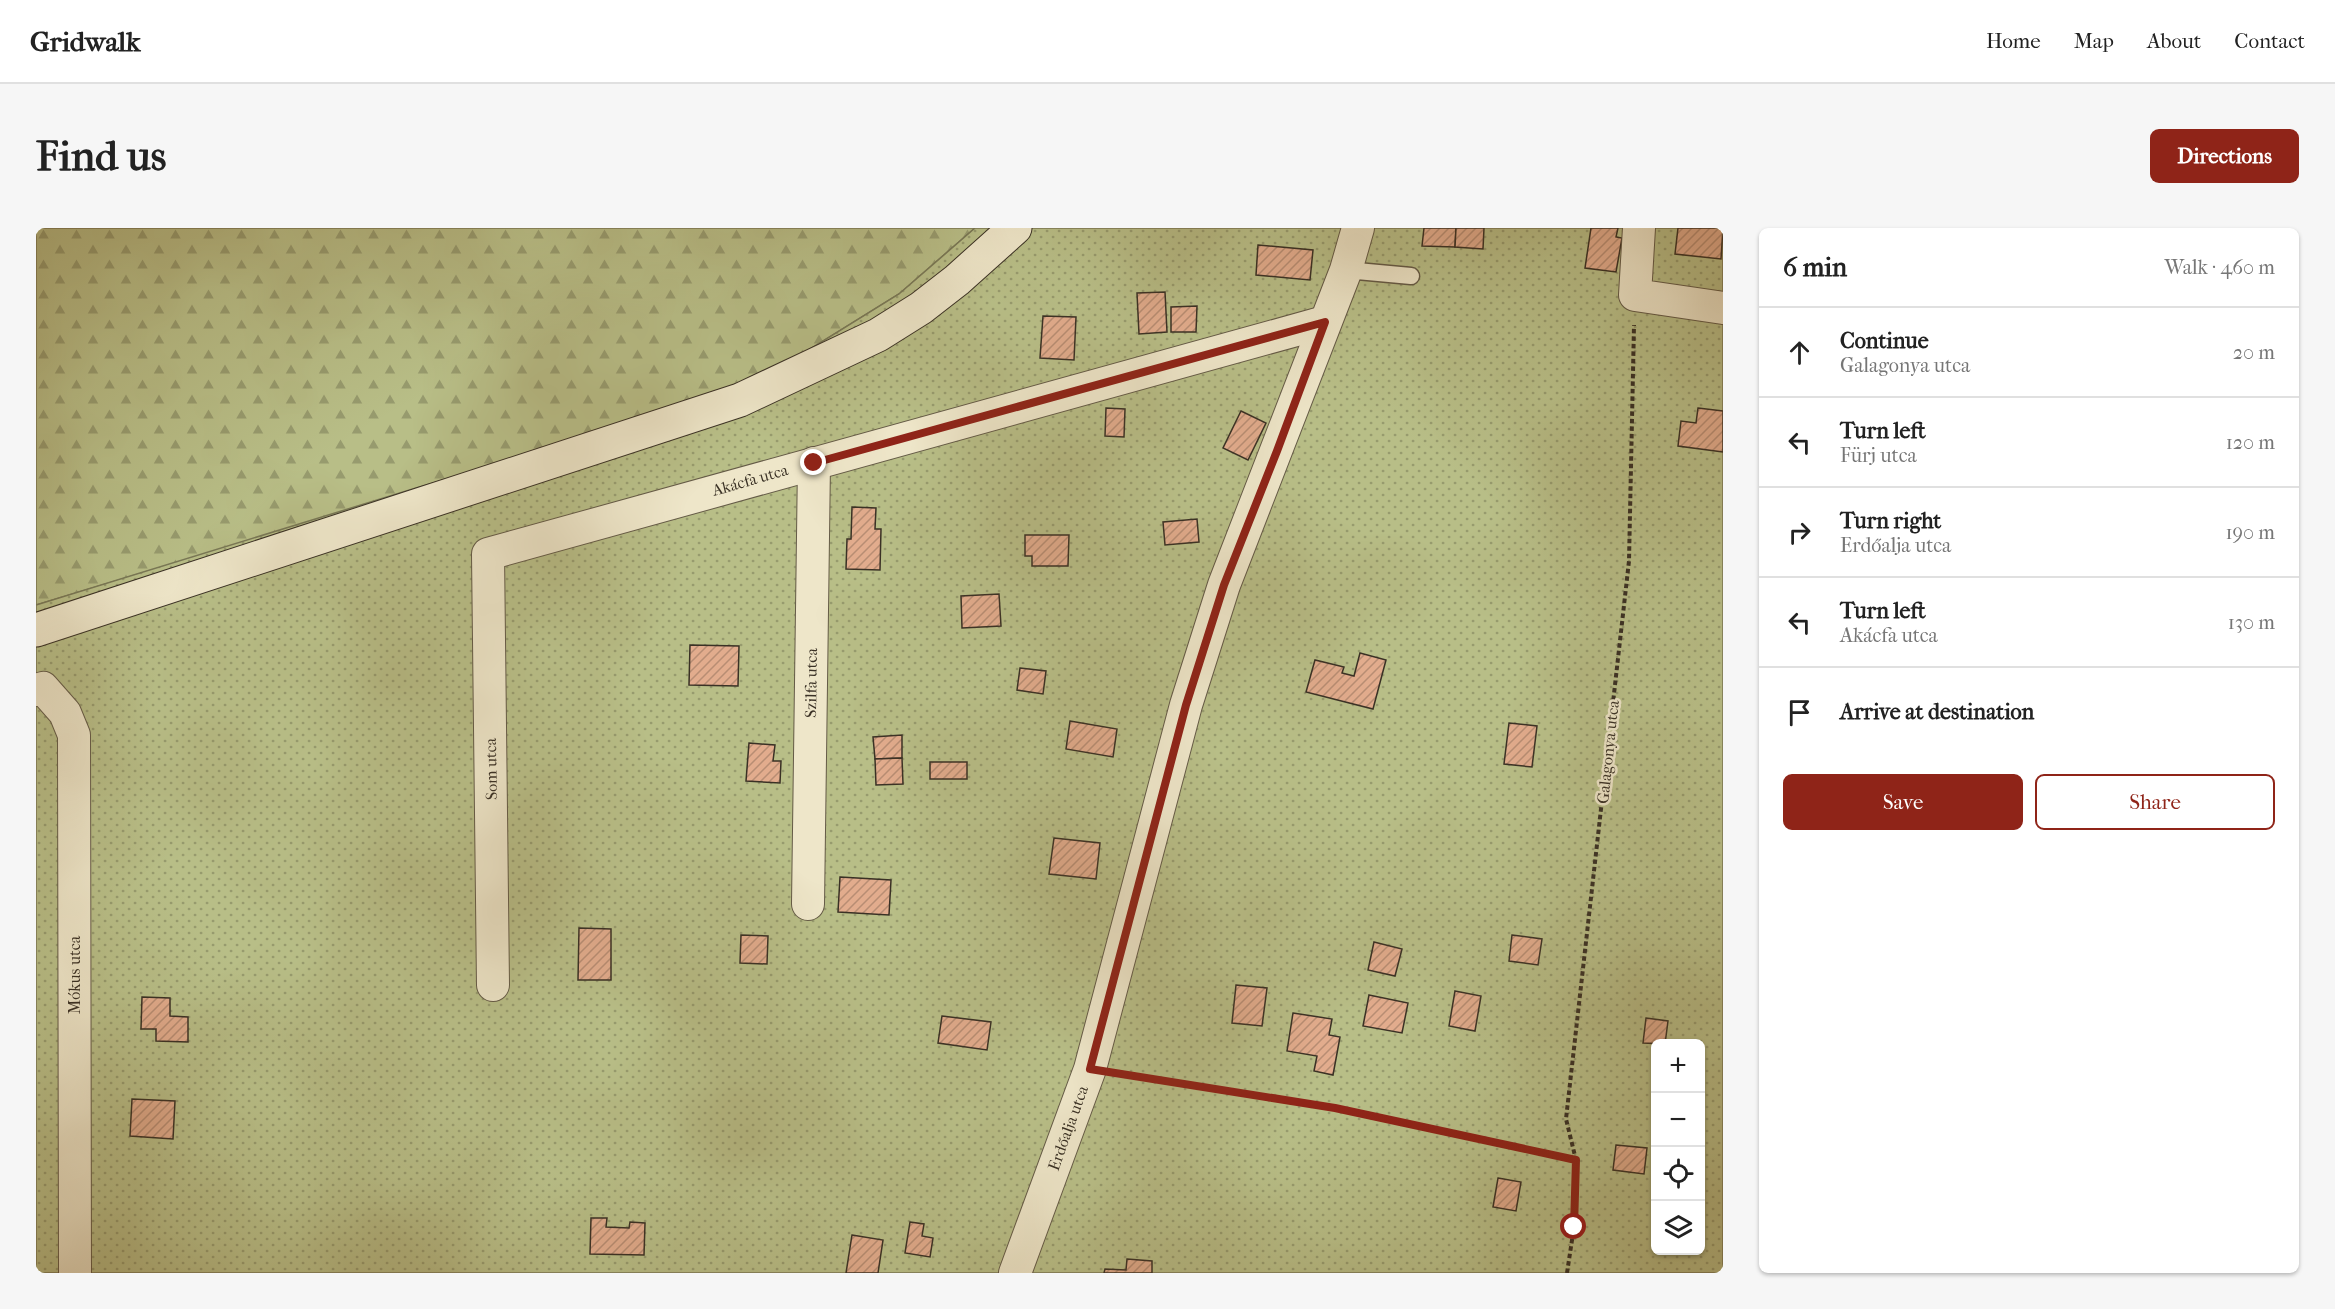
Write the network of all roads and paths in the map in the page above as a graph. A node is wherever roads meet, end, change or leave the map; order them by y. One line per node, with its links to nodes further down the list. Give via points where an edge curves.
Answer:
1 (1015, 228): 11 (main road, via 957,280 878,336 740,400)
2 (1358, 228): 4 (street, Erdőalja utca)
3 (1639, 228): 6 (street)
4 (1346, 270): 5 (lane); 8 (street, Erdőalja utca)
5 (1411, 276)
6 (1635, 295): 7 (street); 16 (path, Galagonya utca, via 1629,561 1566,1119)
7 (1723, 308)
8 (1325, 322): 9 (street, Akácfa utca); 15 (street, Erdőalja utca, via 1224,585 1196,672)
9 (814, 463): 10 (street, Akácfa utca); 13 (street, Szilfa utca)
10 (488, 554): 14 (street, Som utca)
11 (36, 630)
12 (40, 689): 17 (street, Mókus utca, via 65,713 74,735)
13 (808, 904)
14 (494, 985)
15 (1090, 1069): 16 (path, via 1335,1108); 18 (street, Erdőalja utca)
16 (1576, 1160): 19 (path, Galagonya utca, via 1574,1227)
17 (75, 1273)
18 (1015, 1273)
19 (1567, 1273)

